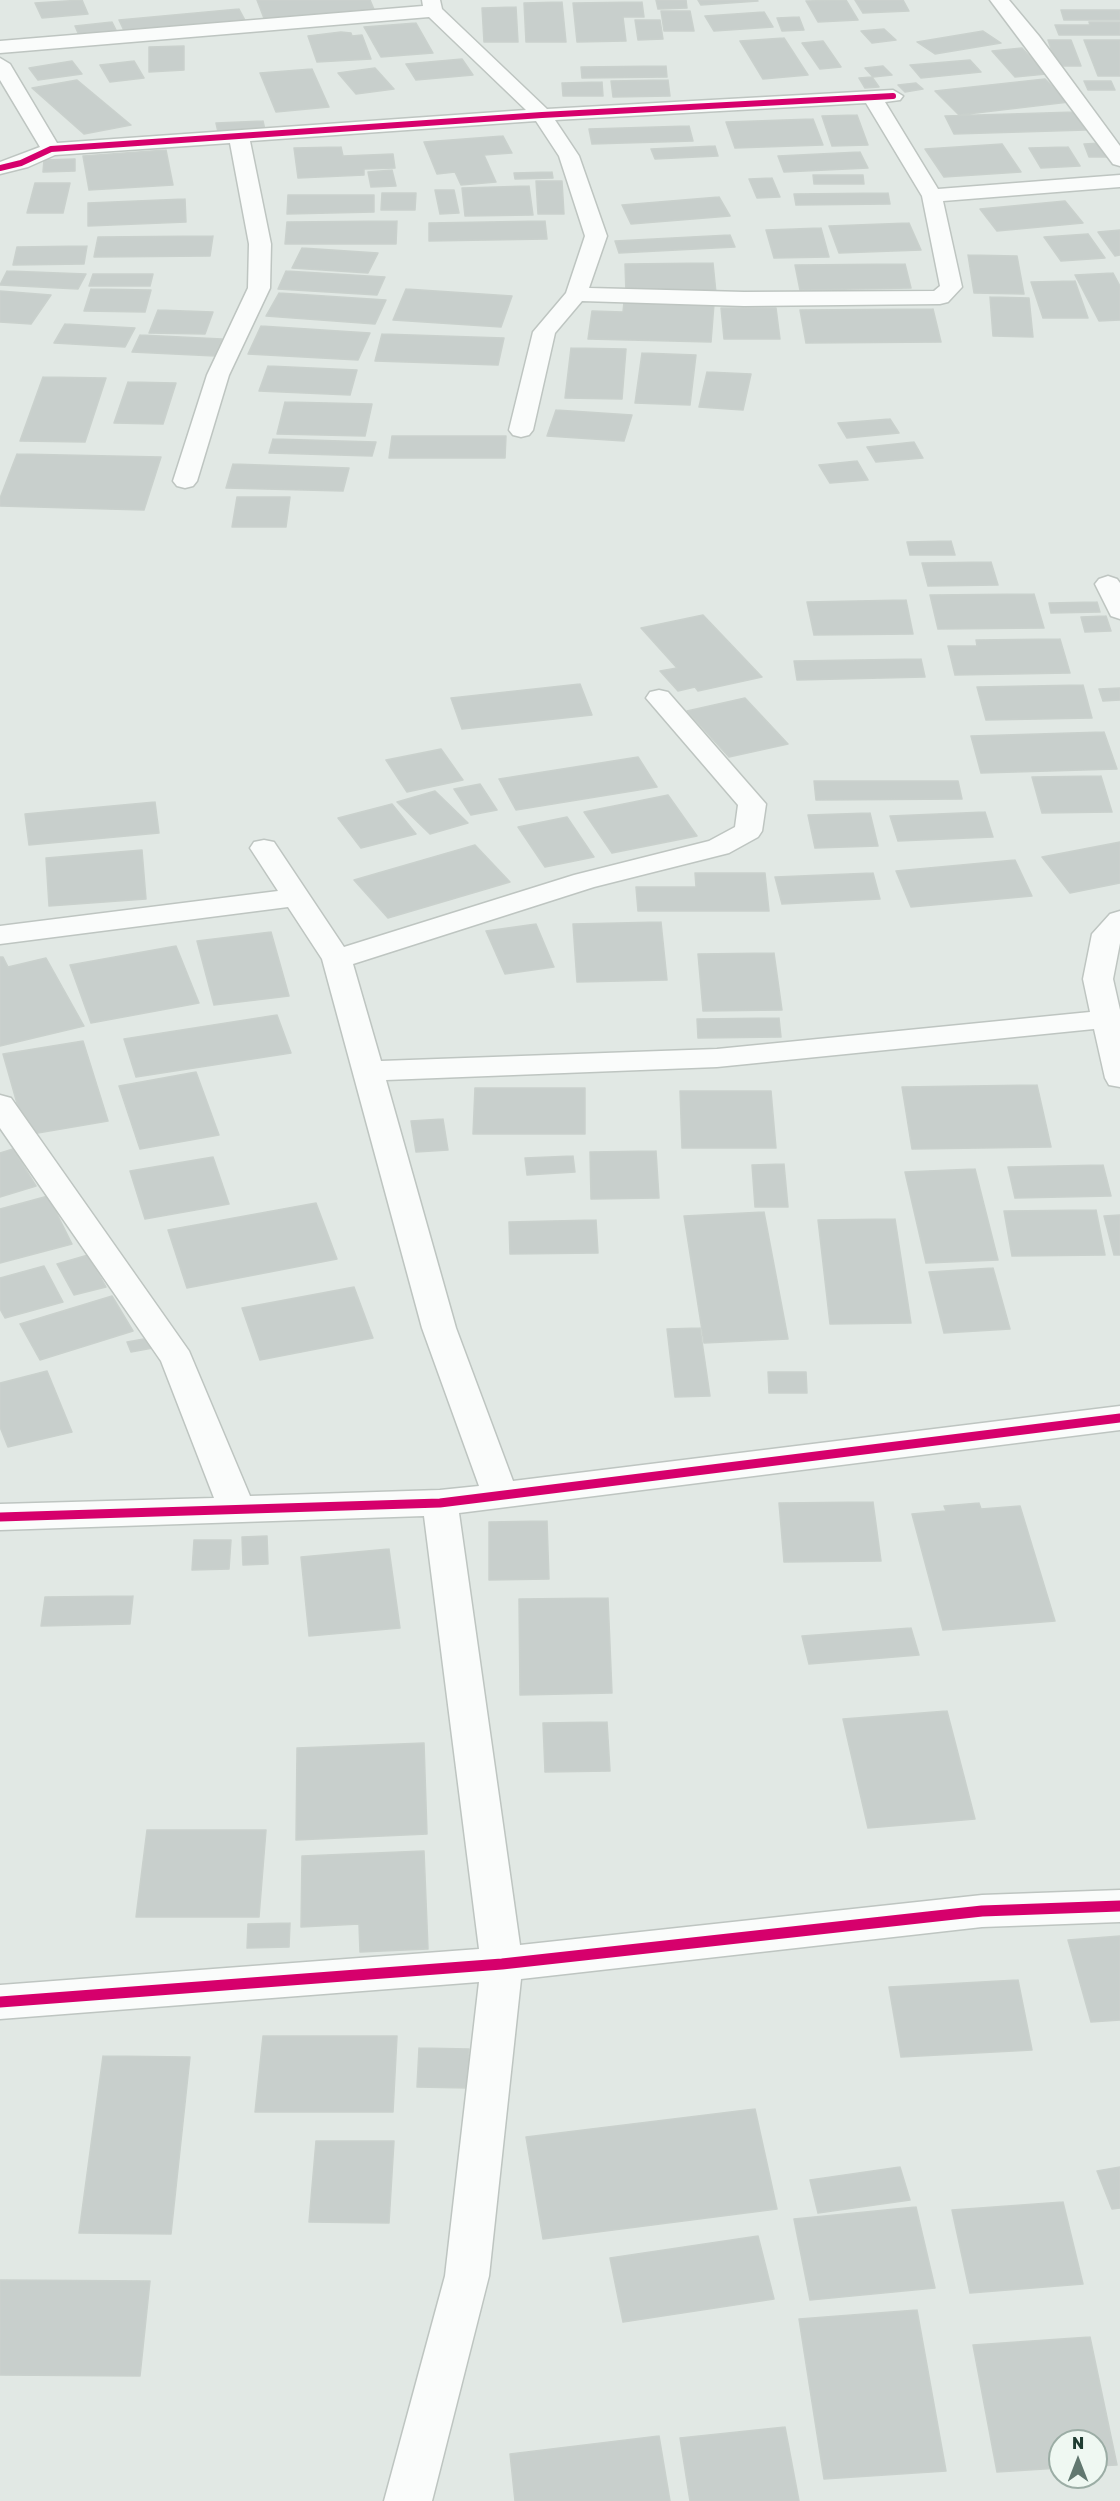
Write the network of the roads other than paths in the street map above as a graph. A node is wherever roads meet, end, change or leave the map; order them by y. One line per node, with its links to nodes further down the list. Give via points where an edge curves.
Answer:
1 (999, 0): 8 (street)
2 (432, 5): 3 (street); 5 (street)
3 (0, 47)
4 (0, 64): 7 (street)
5 (542, 115): 6 (street); 11 (street, via 883,97); 12 (street, via 569,156 596,236)
6 (239, 136): 7 (street); 14 (street, via 260,244 259,288 218,375)
7 (51, 149): 9 (street)
8 (1120, 160)
9 (0, 168)
10 (1120, 181): 11 (street)
11 (932, 196): 12 (street, via 951,287 940,297 744,299)
12 (576, 294): 13 (street, via 544,332)
13 (521, 430)
14 (185, 481)
15 (1108, 584): 16 (street)
16 (1120, 611)
17 (659, 698): 22 (street, via 752,804 748,831 719,847 584,880)
18 (264, 848): 19 (street)
19 (297, 897): 21 (street); 22 (street)
20 (1120, 920): 23 (street, via 1107,934 1098,979)
21 (0, 935)
22 (337, 958): 24 (street)
23 (1107, 1019): 24 (street, via 717,1058); 25 (street)
24 (370, 1071): 28 (street, via 440,1328)
25 (1120, 1078)
26 (0, 1105): 30 (street, via 177,1359)
27 (1120, 1418): 28 (street)
28 (501, 1496): 29 (street)
29 (440, 1503): 30 (street); 33 (street)
30 (237, 1510): 31 (street)
31 (0, 1517)
32 (1120, 1906): 33 (street, via 982,1911)
33 (502, 1964): 34 (street); 35 (street, via 467,2276)
34 (0, 2002)
35 (408, 2501)

